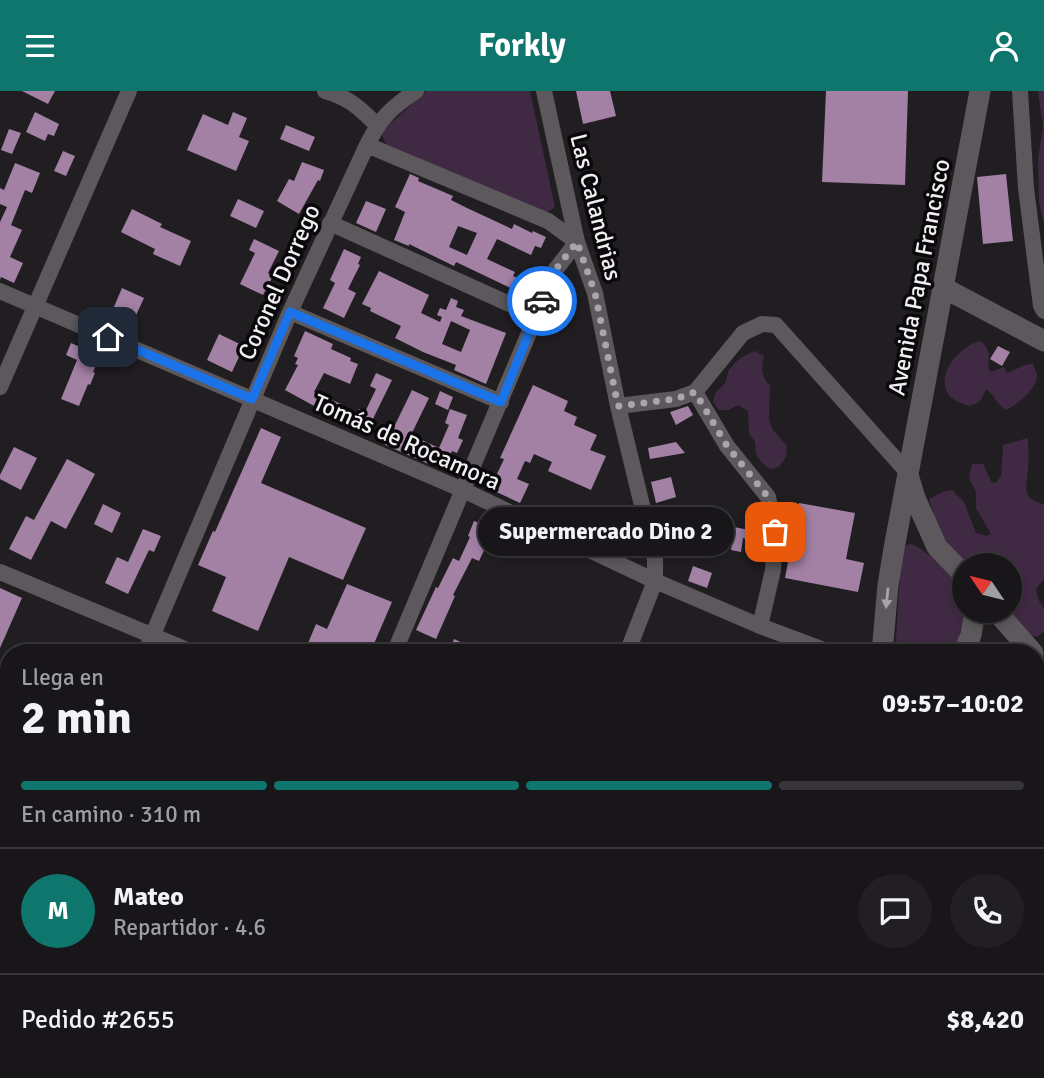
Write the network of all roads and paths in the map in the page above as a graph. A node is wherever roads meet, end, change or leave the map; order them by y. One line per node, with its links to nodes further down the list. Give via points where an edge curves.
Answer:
1 (129, 91): 13 (street)
2 (325, 91): 7 (street, via 359,107)
3 (416, 91): 7 (street, Coronel Dorrego)
4 (544, 91): 10 (street, Las Calandrias)
5 (980, 91): 11 (main road, Avenida Papa Francisco)
6 (1020, 91): 14 (street, via 1027,188)
7 (377, 125): 8 (street, Coronel Dorrego)
8 (367, 145): 9 (street, Coronel Dorrego); 10 (street, via 548,221)
9 (330, 223): 15 (street, Coronel Dorrego); 16 (street)
10 (577, 242): 16 (street, via 556,269); 22 (street, Las Calandrias, via 595,293)
11 (944, 288): 17 (main road); 23 (main road, Avenida Papa Francisco)
12 (0, 291): 13 (street, Tomás de Rocamora)
13 (36, 306): 18 (street); 20 (street, Tomás de Rocamora)
14 (1044, 311)
15 (290, 312): 20 (street, Coronel Dorrego); 21 (street)
16 (536, 316): 21 (street)
17 (1044, 341)
18 (0, 387)
19 (695, 392): 22 (street); 23 (street, via 743,333 762,324 776,325); 32 (street, via 727,446 768,497 775,532 773,570)
20 (252, 399): 24 (street, Tomás de Rocamora); 33 (street, Coronel Dorrego)
21 (501, 402): 24 (street)
22 (618, 406): 29 (street, Las Calandrias, via 655,559)
23 (908, 473): 25 (main road, Avenida Papa Francisco); 26 (main road, Avenida Papa Francisco)
24 (463, 490): 29 (street, Tomás de Rocamora); 36 (street)
25 (895, 543): 26 (main road, via 915,537); 39 (main road, Avenida Papa Francisco, one-way to 39)
26 (937, 547): 27 (main road, Avenida Papa Francisco)
27 (952, 563)
28 (0, 572): 33 (street)
29 (655, 580): 32 (street, Tomás de Rocamora); 37 (street)
30 (973, 623): 40 (main road)
31 (1007, 623): 41 (main road)
32 (760, 627): 38 (street, Tomás de Rocamora)
33 (153, 635): 34 (street, Coronel Dorrego); 35 (street)
34 (149, 644)
35 (174, 644)
36 (398, 644)
37 (630, 644)
38 (807, 644)
39 (883, 644)
40 (967, 644)
41 (1026, 644)

